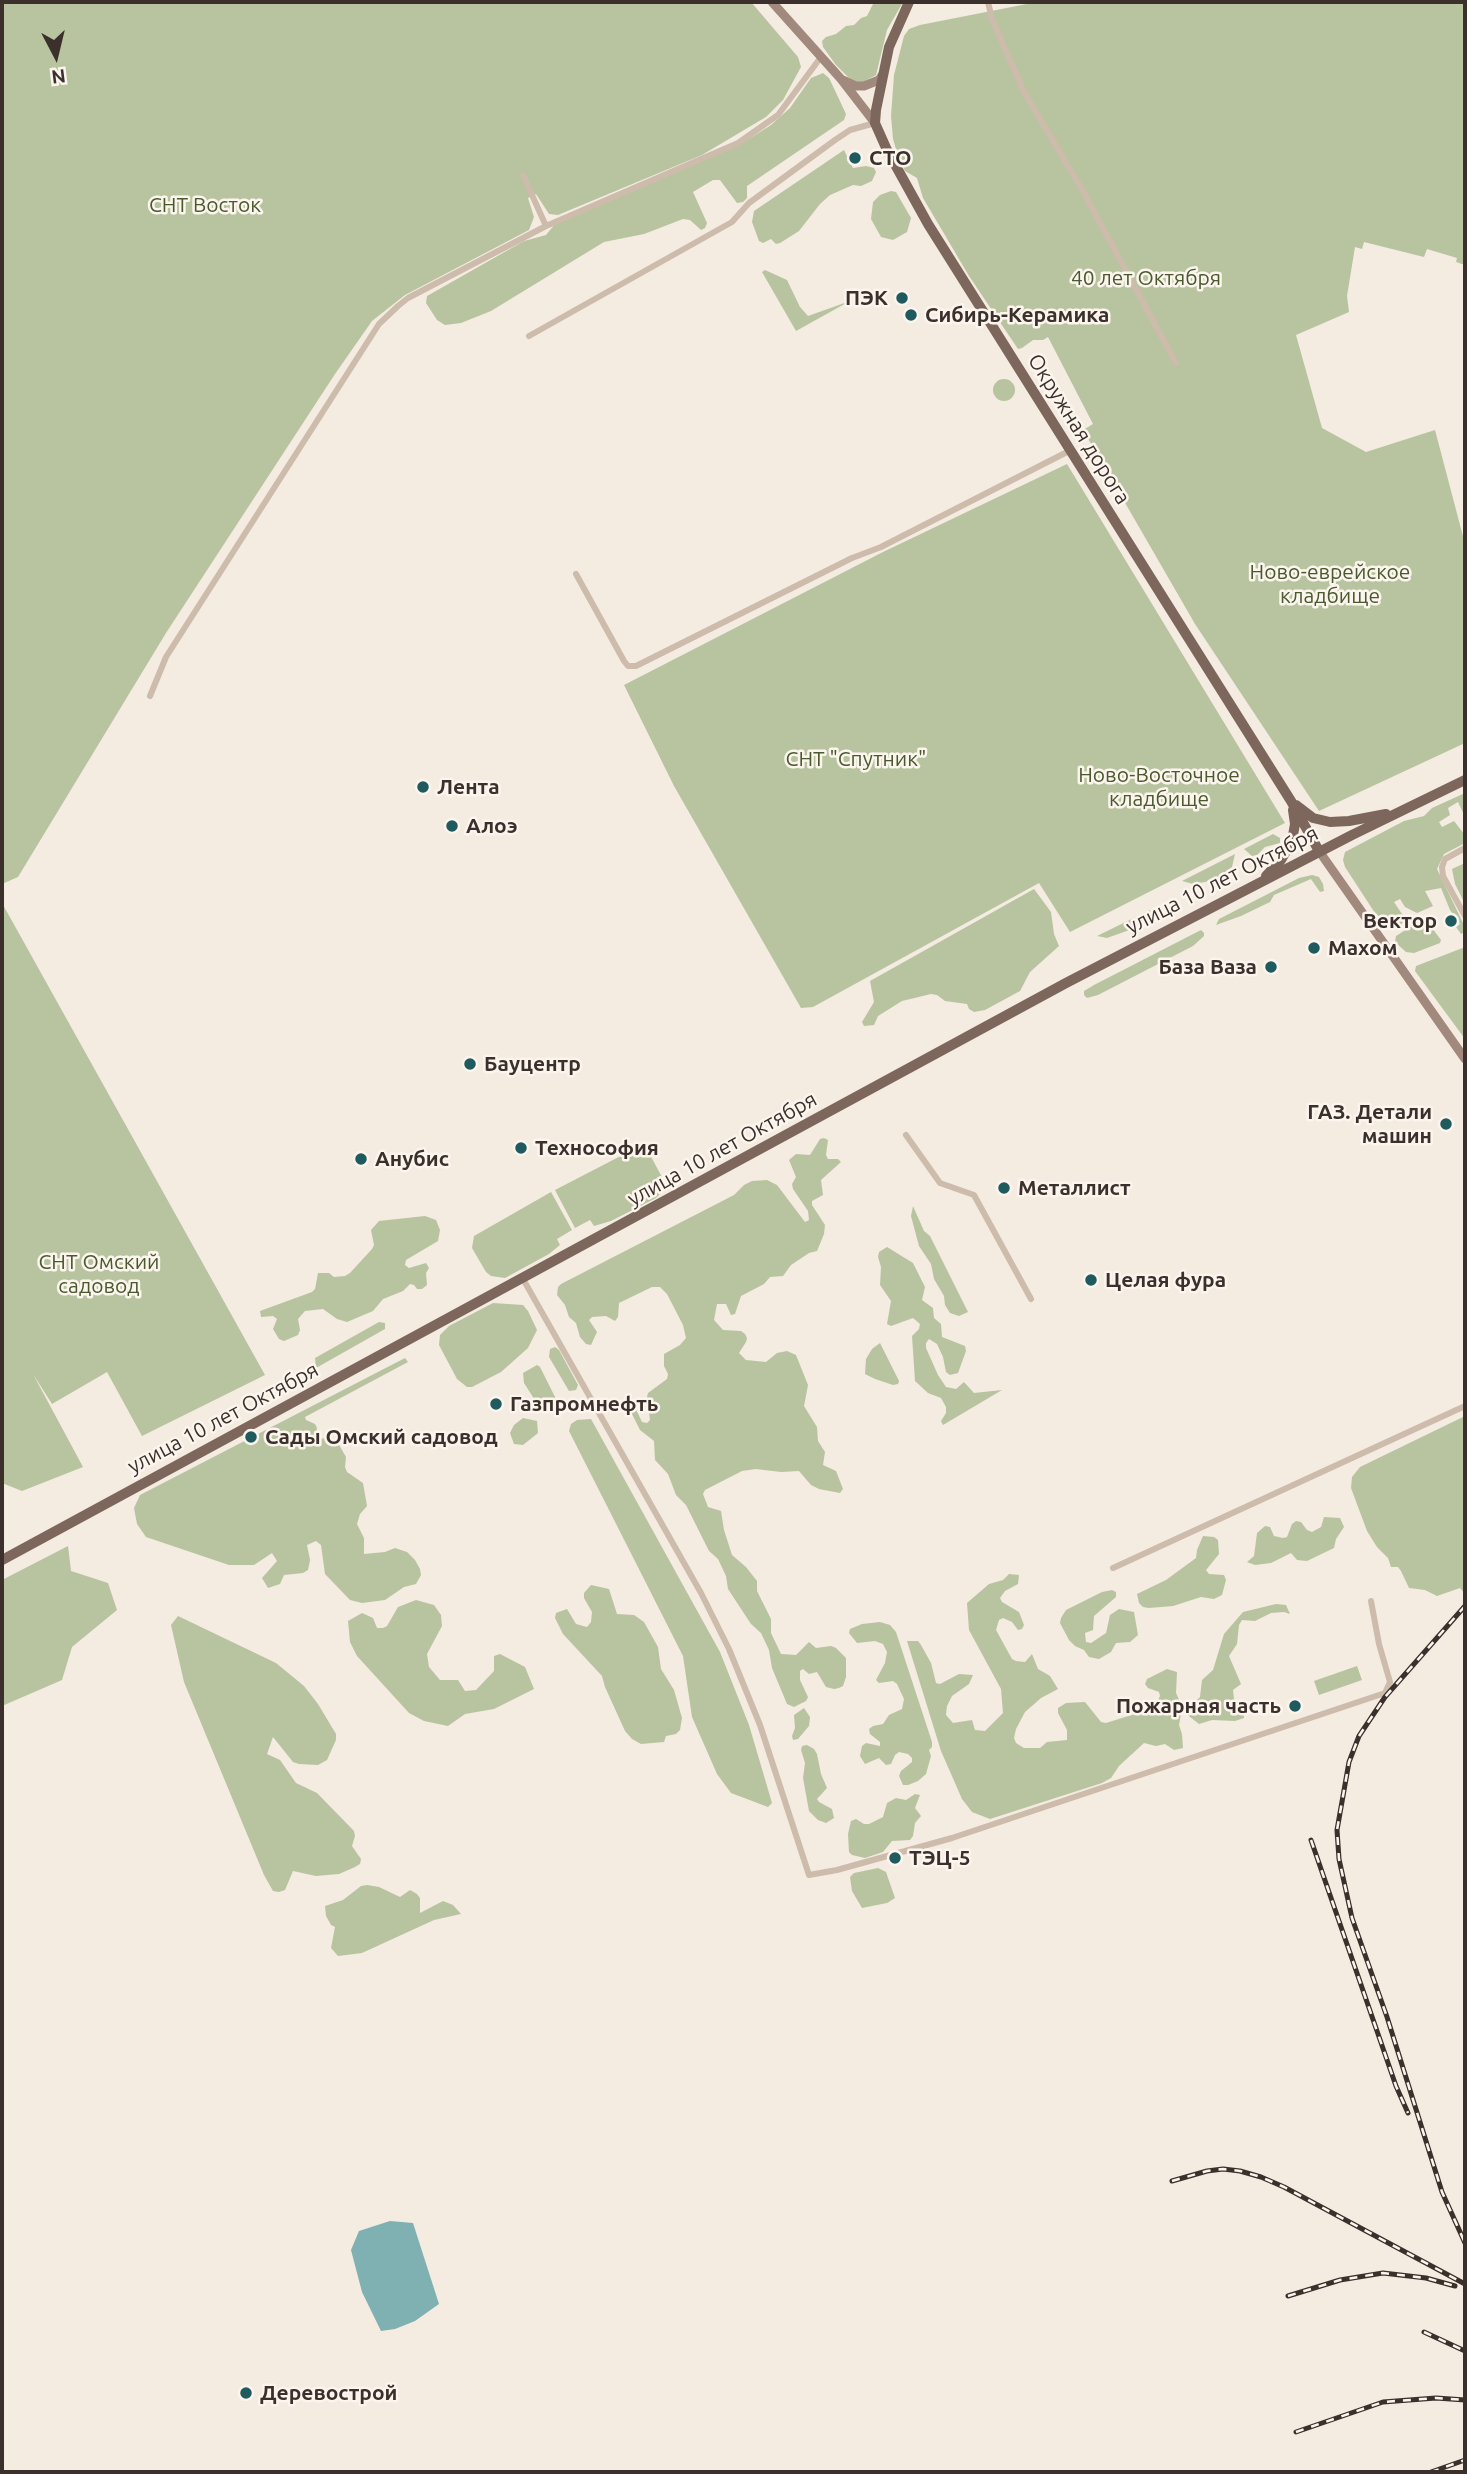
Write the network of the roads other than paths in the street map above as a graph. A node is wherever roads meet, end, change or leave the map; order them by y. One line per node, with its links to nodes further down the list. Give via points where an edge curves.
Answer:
1 (772, 2): 4 (street, Окружная дорога)
2 (909, 2): 5 (main road, via 892,38)
3 (988, 2): 11 (street, via 1024,92)
4 (821, 57): 6 (street, Окружная дорога); 9 (street, via 778,115 738,144)
5 (884, 73): 6 (street, via 864,86); 7 (main road)
6 (841, 79): 7 (street, Окружная дорога)
7 (875, 123): 10 (street, via 835,140 749,203 732,222); 12 (main road, Окружная дорога, via 928,224)
8 (523, 175): 9 (street)
9 (545, 226): 14 (street, via 408,298 379,324 166,657)
10 (529, 336)
11 (1175, 363)
12 (1069, 451): 13 (street, via 636,666 624,661); 16 (main road, Окружная дорога)
13 (576, 574)
14 (149, 696)
15 (1465, 780): 17 (main road, улица 10 лет Октября)
16 (1291, 801): 17 (main road, via 1313,818 1330,822); 19 (main road, Окружная дорога); 20 (main road, via 1295,817 1292,841 1281,860)
17 (1398, 812): 19 (main road, улица 10 лет Октября)
18 (1465, 848): 21 (street, via 1446,859 1442,867)
19 (1319, 851): 20 (main road, улица 10 лет Октября); 22 (street)
20 (1254, 887): 24 (main road, улица 10 лет Октября, via 1066,983)
21 (1465, 916)
22 (1465, 1059)
23 (906, 1135): 25 (street, via 940,1183 974,1195)
24 (523, 1279): 27 (main road, улица 10 лет Октября); 29 (street, via 729,1649 760,1725 809,1875 952,1838 1385,1693 1390,1682)
25 (1031, 1300)
26 (1465, 1406): 28 (street)
27 (2, 1560)
28 (1113, 1568)
29 (1371, 1601)

